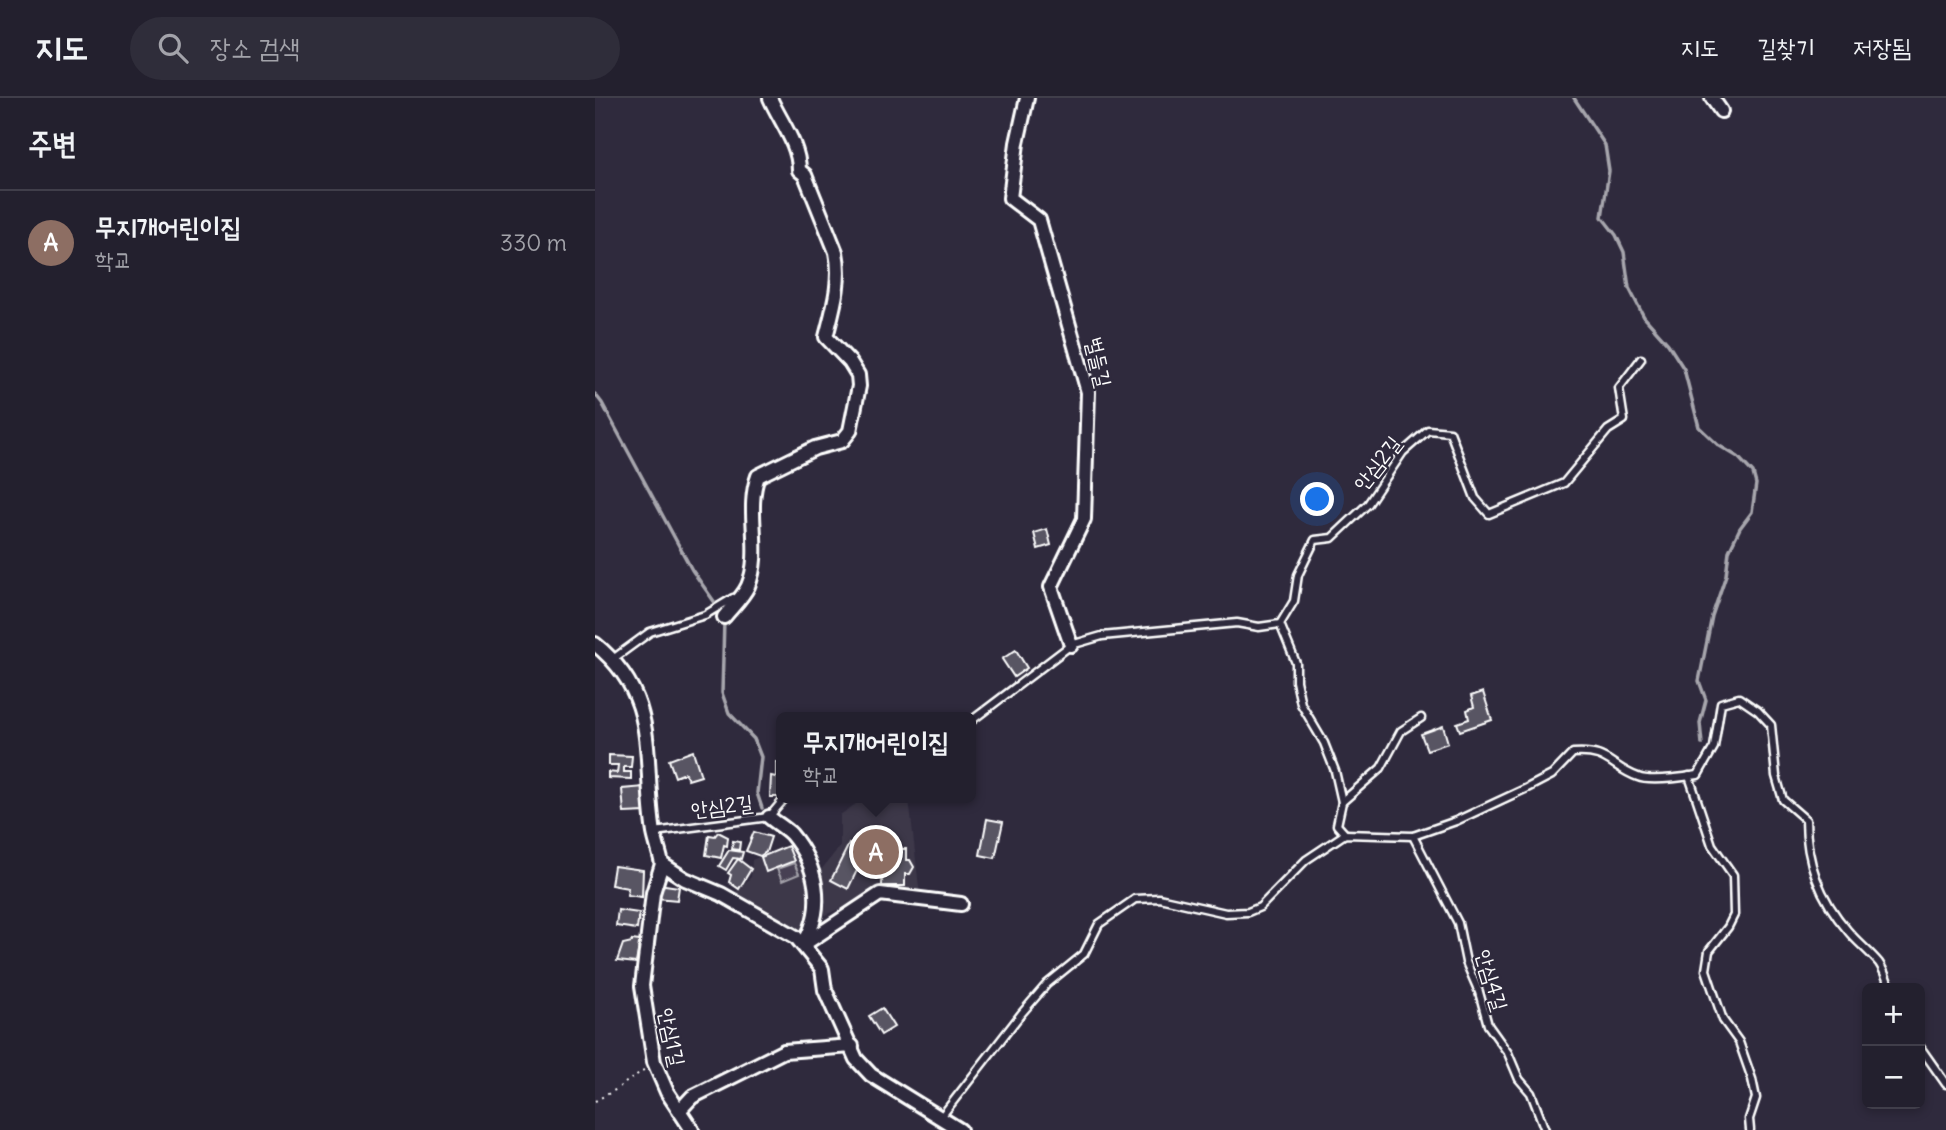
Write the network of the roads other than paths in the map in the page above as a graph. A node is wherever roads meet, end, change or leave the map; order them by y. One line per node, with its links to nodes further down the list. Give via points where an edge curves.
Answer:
1 (770, 98): 7 (street, via 836,252 838,286 826,337 850,362 859,386 850,431 842,441 815,448 758,476 753,490 755,562 747,589)
2 (1027, 98): 10 (street, 벌들길, via 1010,198 1039,220 1088,392 1084,519 1051,587)
3 (1712, 98): 4 (street)
4 (1721, 111)
5 (1641, 359): 8 (lane, 안심2길, via 1619,388 1623,420 1608,430 1564,484 1489,514 1475,498 1450,432 1428,430 1403,452 1368,503 1332,538 1315,540 1297,575 1294,601)
6 (733, 598): 11 (lane, via 705,615 650,632)
7 (724, 617)
8 (1280, 624): 10 (lane, via 1237,623 1102,636); 15 (lane, via 1296,663 1301,704 1325,743)
9 (595, 644): 11 (street, 안심1길)
10 (1071, 645): 12 (lane)
11 (613, 659): 18 (street, 안심1길, via 638,699 645,725)
12 (976, 717)
13 (1421, 718): 15 (lane, via 1401,731 1381,768)
14 (1689, 776): 20 (lane, via 1640,779 1605,757 1573,753 1552,775 1527,788); 24 (lane, via 1698,775 1714,747 1721,703 1739,698 1772,725 1776,776 1783,800 1806,820 1814,876 1826,902 1879,964); 33 (lane, via 1712,845 1733,875 1734,915 1709,951 1706,970 1723,1020 1739,1042 1752,1079 1756,1098)
15 (1342, 802): 19 (lane, via 1337,825)
16 (782, 803): 17 (lane, 안심2길)
17 (769, 817): 18 (lane, 안심2길); 23 (street, via 791,834 817,888 814,925)
18 (654, 832): 21 (street, 안심1길)
19 (1345, 834): 20 (lane); 29 (lane, via 1306,860 1260,907 1248,912 1226,913 1159,898 1135,899 1117,910 1099,924 1084,954 1047,984 1021,1014)
20 (1413, 836): 32 (lane, 안심4길, via 1458,923 1488,1025 1531,1093)
21 (662, 864): 23 (street, via 762,916); 28 (street, 안심1길, via 653,893 642,986 654,1062)
22 (961, 904): 23 (street, via 880,894)
23 (803, 945): 25 (street, via 822,969 825,990)
24 (1888, 983)
25 (852, 1046): 28 (street, 안심1길, via 784,1051 692,1097); 29 (street, via 856,1059 871,1075)
26 (1925, 1054): 27 (lane)
27 (1946, 1084)
28 (679, 1111): 30 (street)
29 (941, 1116): 31 (street)
30 (692, 1130)
31 (960, 1130)
32 (1545, 1130)
33 (1750, 1130)

